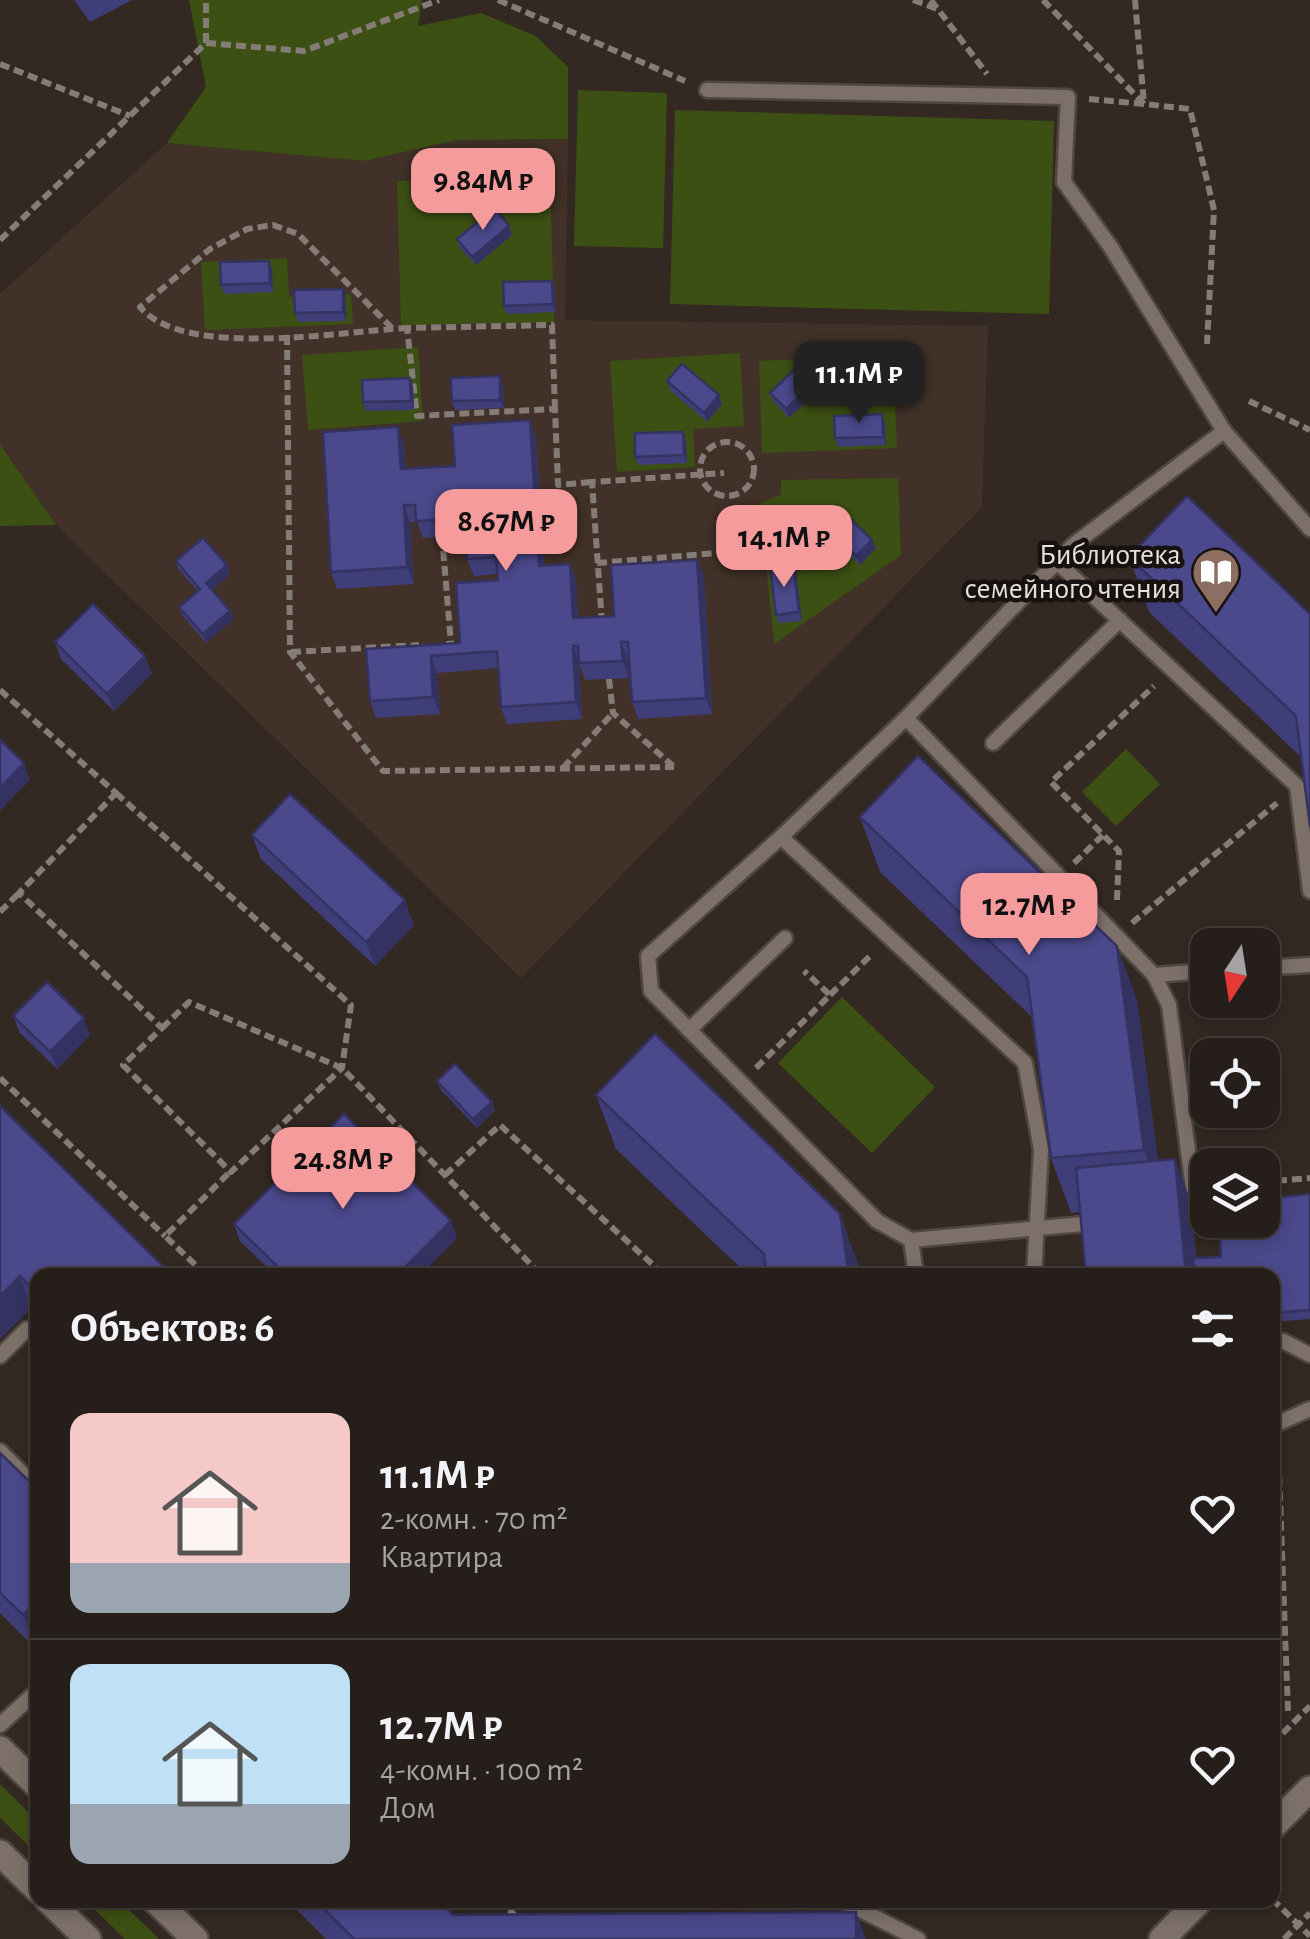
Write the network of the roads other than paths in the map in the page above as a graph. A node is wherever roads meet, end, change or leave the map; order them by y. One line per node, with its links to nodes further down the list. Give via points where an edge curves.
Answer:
1 (707, 90): 2 (lane, via 1068,97 1064,182)
2 (1224, 430): 3 (lane); 4 (lane)
3 (1310, 529)
4 (1057, 562): 5 (lane); 6 (lane)
5 (1120, 620): 7 (lane); 9 (lane, via 1297,786)
6 (906, 718): 8 (lane); 14 (lane)
7 (993, 743)
8 (781, 837): 15 (lane, via 648,956 651,991); 18 (lane, via 1025,1064 1041,1150)
9 (1310, 892)
10 (785, 938): 15 (lane)
11 (1310, 965): 12 (lane)
12 (1280, 967)
13 (1190, 972): 14 (lane)
14 (1154, 974): 16 (lane, via 1169,1005)
15 (689, 1030): 19 (lane, via 877,1221)
16 (1190, 1166)
17 (1092, 1223): 18 (lane)
18 (1036, 1230): 19 (lane); 21 (lane)
19 (912, 1240): 20 (lane)
20 (915, 1268)
21 (1034, 1268)
22 (30, 1332): 25 (lane)
23 (1280, 1343): 24 (lane)
24 (1310, 1355)
25 (0, 1356)
26 (1310, 1409): 27 (lane)
27 (1280, 1429)
28 (0, 1451): 29 (lane)
29 (30, 1482)
30 (30, 1697): 31 (lane)
31 (0, 1725)
32 (0, 1749): 33 (street)
33 (30, 1778)
34 (1310, 1788): 35 (street)
35 (1280, 1819)
36 (0, 1853): 37 (street)
37 (30, 1882)
38 (56, 1908): 42 (street)
39 (163, 1908): 43 (street)
40 (857, 1908): 44 (lane)
41 (1192, 1908): 45 (street)
42 (88, 1939)
43 (195, 1939)
44 (918, 1939)
45 (1162, 1939)

